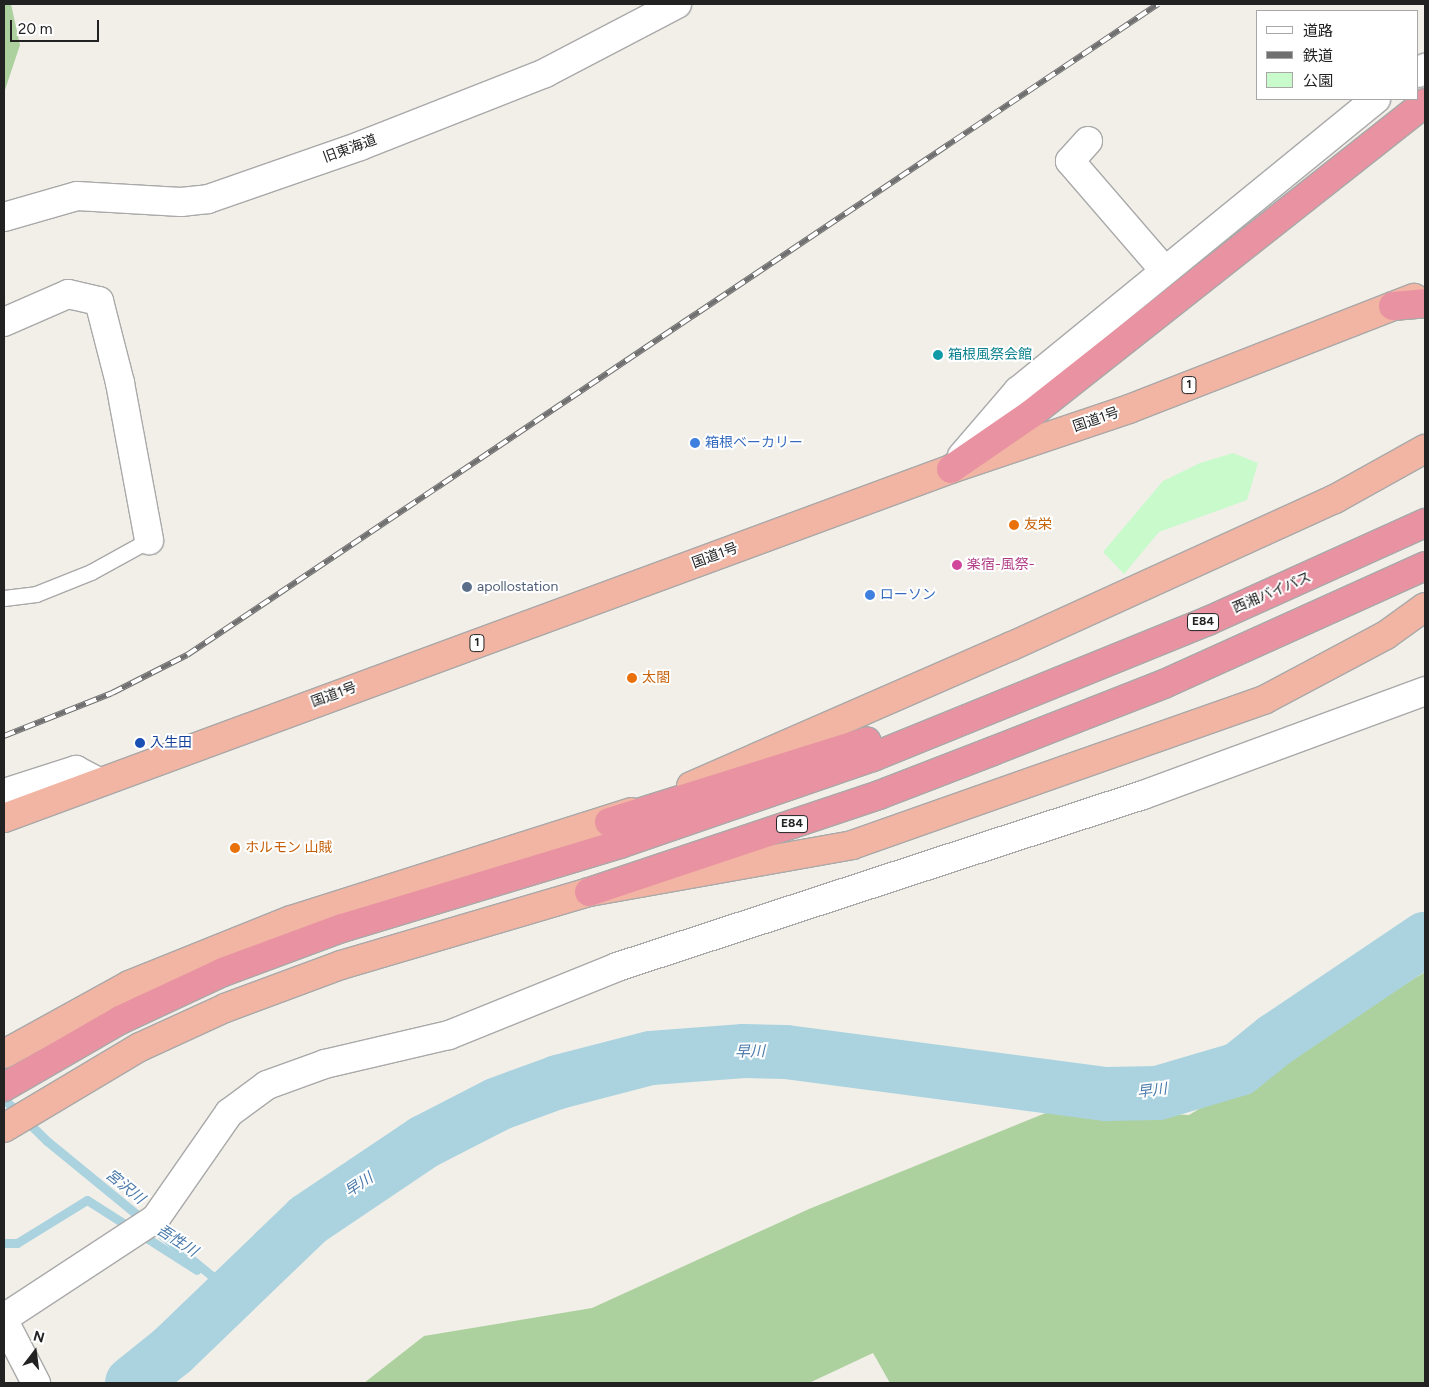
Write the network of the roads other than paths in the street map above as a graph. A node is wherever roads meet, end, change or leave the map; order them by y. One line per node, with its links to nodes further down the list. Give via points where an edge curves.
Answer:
1 (677, 4): 5 (street, 旧東海道, via 544,73 360,146 208,199 181,202 77,196)
2 (1375, 100): 6 (street)
3 (1425, 103): 12 (highway, via 1031,414)
4 (1088, 141): 6 (street, via 1070,161)
5 (4, 217)
6 (1165, 271): 12 (street, via 1018,391)
7 (1425, 293): 9 (highway, 国道1号 / 1)
8 (1425, 303): 9 (highway)
9 (1393, 306): 12 (highway, 国道1号 / 1, via 1129,409)
10 (4, 322): 14 (street, via 68,294 99,301 120,384)
11 (1425, 449): 22 (highway, via 1335,499)
12 (951, 469): 19 (highway, 国道1号 / 1)
13 (1425, 523): 22 (highway, 西湘バイパス / E84, via 1208,621 978,713 859,742)
14 (149, 540): 16 (lane, via 82,576 36,594)
15 (1425, 566): 23 (highway, E84, via 1164,684 993,752 879,795)
16 (4, 598)
17 (1425, 608): 23 (highway, via 1386,635 1264,700 982,802 852,845)
18 (1425, 691): 27 (street, via 1143,795 617,967 449,1035 325,1064 267,1085 229,1113 156,1218 102,1252)
19 (99, 782): 20 (street, via 76,770); 21 (highway, 国道1号 / 1)
20 (4, 794)
21 (4, 818)
22 (614, 833): 24 (highway, via 291,920 129,985); 25 (highway, via 224,972 120,1020)
23 (590, 892): 26 (highway, via 341,965 225,1008 140,1047)
24 (4, 1054)
25 (4, 1087)
26 (4, 1128)
27 (7, 1325): 28 (street)
28 (36, 1383)

